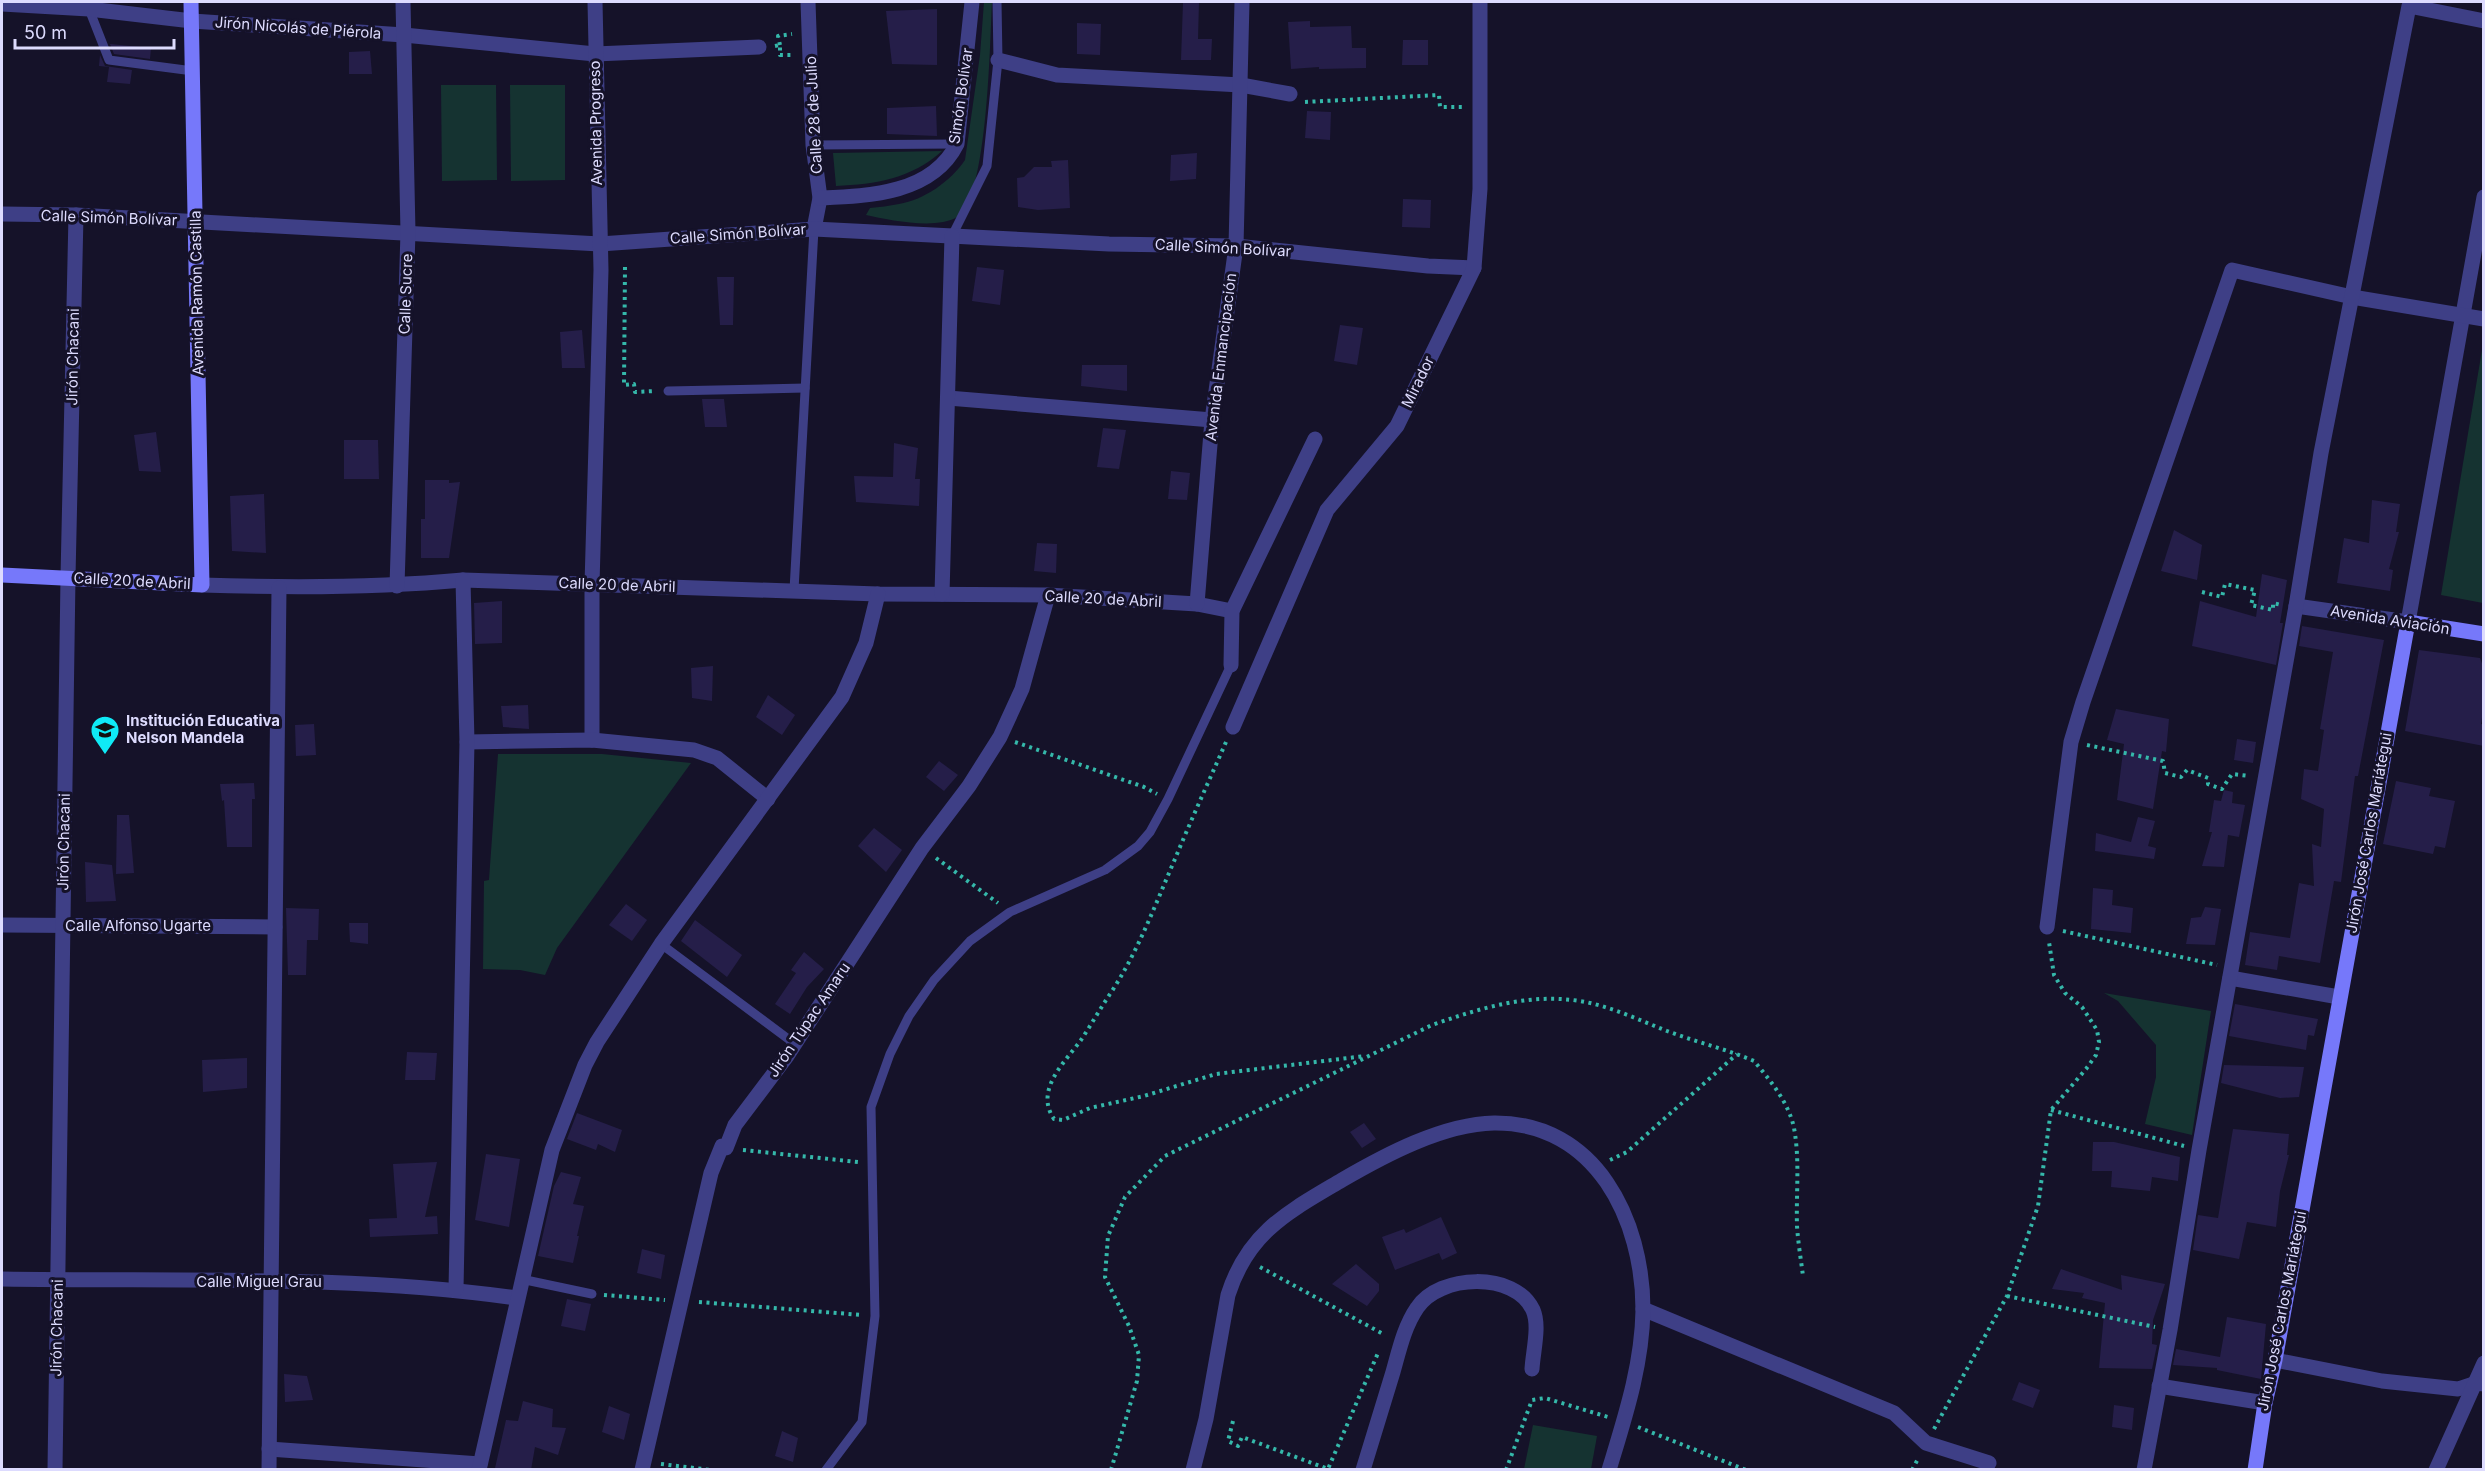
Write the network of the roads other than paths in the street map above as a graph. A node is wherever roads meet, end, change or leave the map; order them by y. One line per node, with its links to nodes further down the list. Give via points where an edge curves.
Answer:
1 (191, 2): 11 (street, Avenida Ramón Castilla)
2 (403, 2): 13 (street, Calle Sucre)
3 (595, 2): 15 (street, Avenida Progreso)
4 (808, 2): 21 (street, Calle 28 de Julio)
5 (972, 2): 20 (street, Simón Bolívar)
6 (997, 2): 16 (lane)
7 (1242, 2): 18 (street, Avenida Enmancipación)
8 (1480, 2): 32 (street, Mirador, via 1480,189)
9 (2, 4): 10 (street, Jirón Nicolás de Piérola)
10 (89, 9): 11 (street, Jirón Nicolás de Piérola); 17 (lane, via 109,60)
11 (192, 21): 13 (street, Jirón Nicolás de Piérola); 17 (street, Avenida Ramón Castilla)
12 (2484, 21): 33 (street, via 2409,6)
13 (404, 34): 15 (street, Jirón Nicolás de Piérola); 28 (street, Calle Sucre)
14 (759, 47): 15 (street, Jirón Nicolás de Piérola)
15 (595, 54): 30 (street, Avenida Progreso)
16 (998, 60): 18 (street, via 1057,75); 29 (lane, via 987,166)
17 (193, 71): 26 (street, Avenida Ramón Castilla)
18 (1241, 85): 19 (street); 31 (street, Avenida Enmancipación)
19 (1290, 94)
20 (957, 144): 21 (lane); 23 (street, Simón Bolívar, via 937,170 897,190)
21 (813, 145): 23 (street, Calle 28 de Julio)
22 (2484, 197): 34 (street, Jirón José Carlos Mariátegui)
23 (820, 198): 27 (street, Calle 28 de Julio)
24 (2, 214): 25 (street, Calle Simón Bolívar)
25 (76, 215): 26 (street, Calle Simón Bolívar); 42 (street, Jirón Chacani)
26 (195, 222): 28 (street, Calle Simón Bolívar); 45 (street, Avenida Ramón Castilla)
27 (814, 229): 29 (street, Calle Simón Bolívar); 30 (street, Calle Simón Bolívar); 36 (lane)
28 (408, 232): 30 (street, Calle Simón Bolívar); 46 (street, Calle Sucre)
29 (952, 236): 31 (street, Calle Simón Bolívar); 38 (street)
30 (600, 244): 44 (street, Avenida Progreso)
31 (1236, 246): 32 (street, Calle Simón Bolívar); 39 (street, Avenida Enmancipación)
32 (1474, 268): 58 (street, Mirador, via 1396,426 1327,510)
33 (2352, 297): 34 (street); 53 (street); 65 (street, via 2232,270 2071,742)
34 (2462, 315): 35 (street); 55 (street, Jirón José Carlos Mariátegui)
35 (2484, 319)
36 (805, 388): 37 (lane); 48 (lane)
37 (668, 391)
38 (948, 398): 39 (street); 50 (street)
39 (1212, 420): 52 (street, Avenida Enmancipación)
40 (1315, 439): 54 (street)
41 (2, 575): 42 (street, Calle 20 de Abril)
42 (68, 577): 45 (street, Calle 20 de Abril); 63 (street, Jirón Chacani)
43 (463, 580): 44 (street, Calle 20 de Abril); 46 (street, Calle 20 de Abril); 60 (street)
44 (592, 584): 48 (street, Calle 20 de Abril); 59 (street, Avenida Progreso)
45 (202, 585): 47 (street, Calle 20 de Abril)
46 (397, 586): 47 (street, Calle 20 de Abril)
47 (279, 588): 64 (street)
48 (794, 590): 49 (street, Calle 20 de Abril)
49 (878, 594): 50 (street, Calle 20 de Abril); 61 (street, via 866,643 842,697)
50 (942, 594): 51 (street, Calle 20 de Abril)
51 (1048, 595): 52 (street, Calle 20 de Abril); 69 (street, Jirón Túpac Amaru, via 1022,688 1000,737)
52 (1197, 604): 54 (street, Calle 20 de Abril)
53 (2296, 606): 55 (street, Avenida Aviación); 67 (street)
54 (1232, 611): 57 (street)
55 (2408, 622): 56 (street, Avenida Aviación); 68 (street, Jirón José Carlos Mariátegui)
56 (2484, 634)
57 (1231, 665): 90 (lane, via 1168,799 1138,846 1105,870 1010,912 970,941 934,980 909,1016 890,1054 872,1107 875,1316 862,1422)
58 (1233, 727)
59 (592, 740): 60 (street); 61 (street, via 705,752)
60 (467, 742): 74 (street)
61 (768, 799): 66 (street)
62 (2, 925): 63 (street, Calle Alfonso Ugarte)
63 (63, 925): 64 (street, Calle Alfonso Ugarte); 72 (street, Jirón Chacani)
64 (275, 927): 73 (street)
65 (2047, 927)
66 (661, 944): 69 (lane); 71 (street, via 585,1065 552,1149)
67 (2230, 978): 68 (street); 82 (street)
68 (2339, 997): 78 (street, Jirón José Carlos Mariátegui)
69 (795, 1044): 86 (street, Jirón Túpac Amaru, via 735,1125 711,1173)
70 (2, 1279): 72 (street, Calle Miguel Grau)
71 (521, 1279): 75 (lane); 76 (street)
72 (58, 1280): 73 (street, Calle Miguel Grau); 88 (street, Jirón Chacani)
73 (271, 1282): 74 (street, Calle Miguel Grau); 84 (street)
74 (456, 1289): 76 (street, Calle Miguel Grau)
75 (592, 1294)
76 (516, 1298): 87 (street)
77 (1643, 1309): 85 (street, via 1894,1413 1926,1443); 91 (street, via 1637,1260 1616,1194 1577,1149 1541,1131 1494,1123 1459,1129 1393,1151 1282,1216 1243,1258 1228,1296); 93 (street, via 1633,1390)
78 (2275, 1360): 81 (street, via 2382,1381 2458,1389); 83 (street, Jirón José Carlos Mariátegui)
79 (2484, 1364): 81 (street)
80 (1532, 1369): 92 (street, via 1536,1320 1532,1308 1520,1295 1509,1288 1471,1281 1451,1284 1434,1293 1417,1308 1403,1338)
81 (2480, 1384): 96 (street)
82 (2159, 1386): 83 (street); 94 (street)
83 (2265, 1403): 95 (street, Jirón José Carlos Mariátegui)
84 (269, 1449): 87 (street); 89 (street)
85 (1989, 1463)
86 (643, 1466)
87 (479, 1467)
88 (55, 1470)
89 (269, 1470)
90 (826, 1470)
91 (1193, 1470)
92 (1363, 1470)
93 (1609, 1470)
94 (2144, 1470)
95 (2255, 1470)
96 (2436, 1470)

